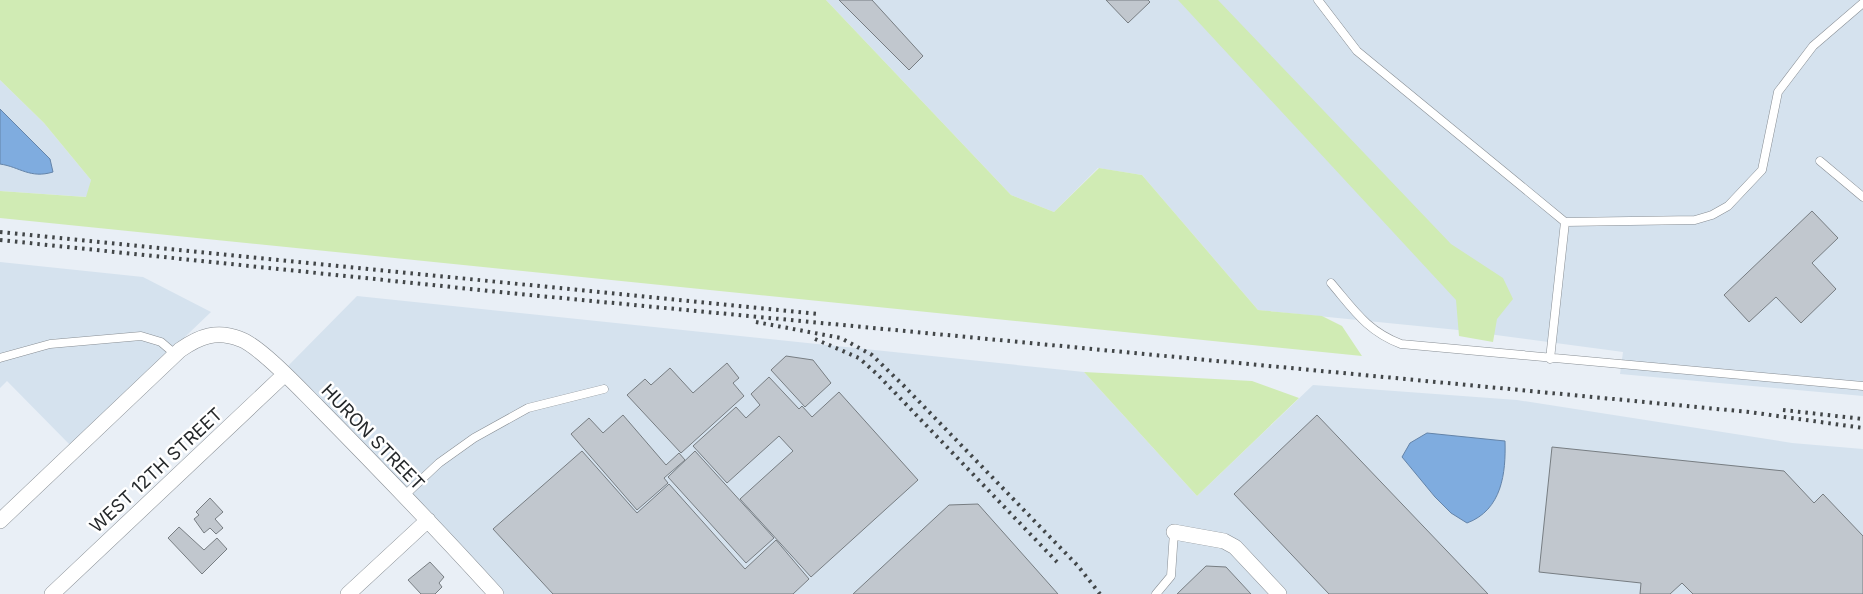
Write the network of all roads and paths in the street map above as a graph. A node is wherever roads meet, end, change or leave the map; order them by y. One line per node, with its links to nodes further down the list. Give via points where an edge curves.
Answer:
1 (1318, 0): 5 (lane, via 1357,51)
2 (1863, 3): 5 (lane, via 1813,46 1778,92 1762,170 1728,206 1695,220)
3 (1820, 161): 4 (lane)
4 (1863, 197)
5 (1565, 222): 9 (lane)
6 (1331, 283): 9 (lane, via 1367,325 1382,337 1401,344)
7 (175, 354): 8 (lane, via 161,342 141,336 50,344); 10 (street, HURON STREET, via 193,341 223,334 243,340); 15 (street)
8 (0, 358)
9 (1550, 359): 11 (lane)
10 (285, 374): 13 (street, HURON STREET); 17 (street, WEST 12TH STREET)
11 (1863, 386)
12 (604, 389): 13 (lane, via 528,408 474,438 439,463)
13 (405, 495): 14 (street, HURON STREET)
14 (428, 520): 18 (street); 19 (street, HURON STREET)
15 (0, 522)
16 (1174, 532): 20 (lane, via 1171,576); 21 (street, via 1224,541 1235,547)
17 (52, 594)
18 (348, 594)
19 (496, 594)
20 (1156, 594)
21 (1279, 594)

